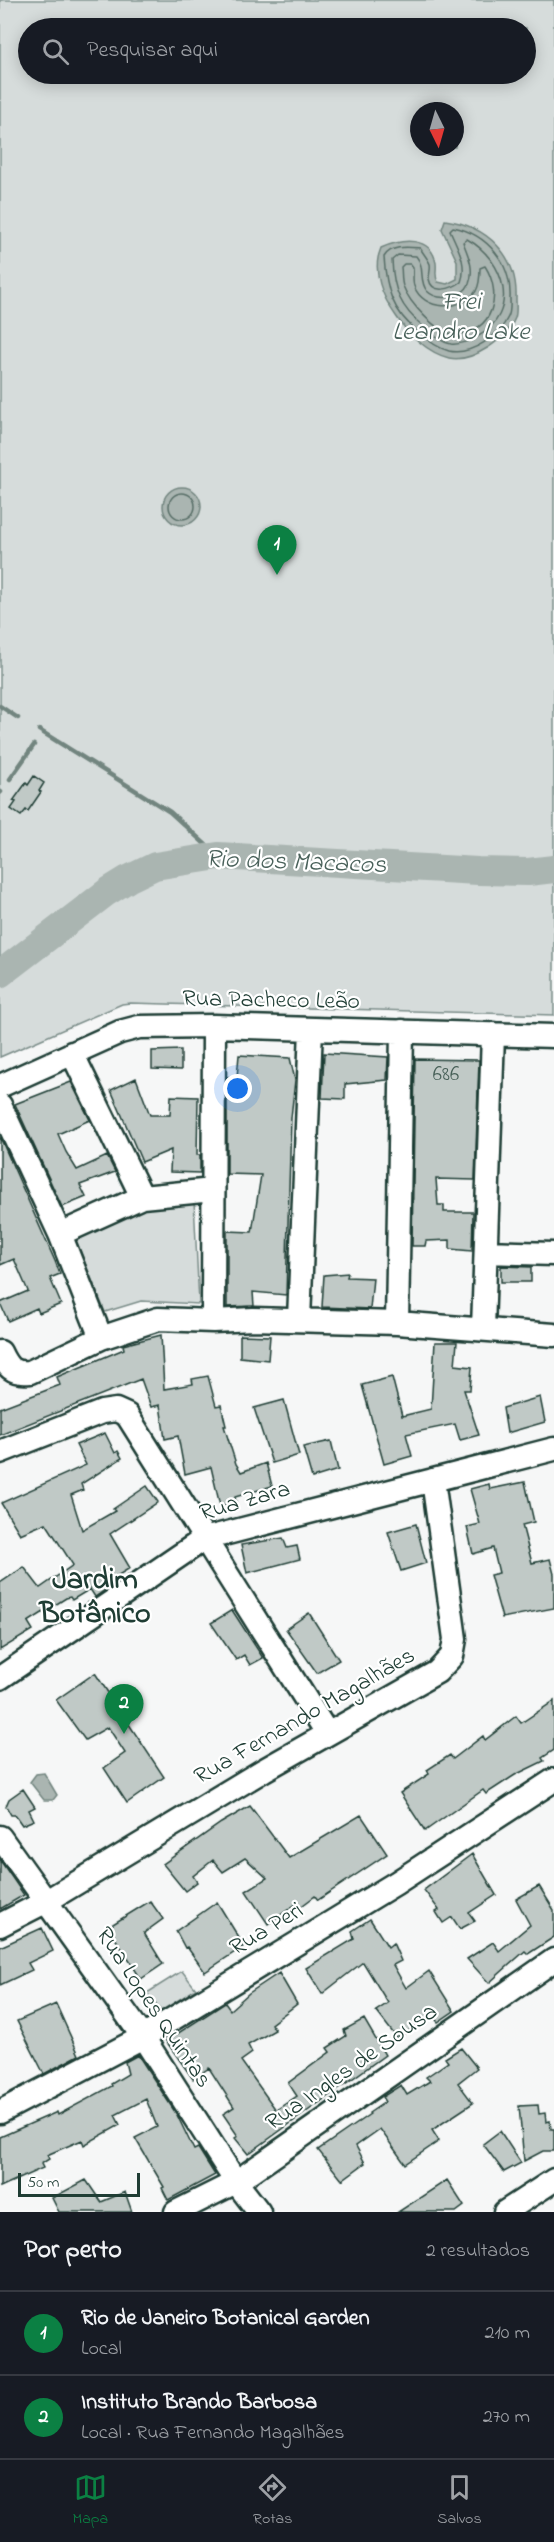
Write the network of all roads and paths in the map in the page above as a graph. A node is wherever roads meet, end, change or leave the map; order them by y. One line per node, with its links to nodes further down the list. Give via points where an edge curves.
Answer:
1 (214, 1026): 2 (street, Rua Pacheco Leão); 6 (street, Rua Pacheco Leão, via 129,1029); 9 (street)
2 (311, 1029): 3 (street, Rua Pacheco Leão); 14 (street)
3 (402, 1031): 4 (street, Rua Pacheco Leão); 16 (street)
4 (493, 1034): 5 (street, Rua Pacheco Leão); 12 (street)
5 (554, 1036)
6 (72, 1053): 7 (street, Rua Pacheco Leão); 10 (street)
7 (0, 1086)
8 (0, 1105): 11 (street)
9 (213, 1190): 10 (street); 15 (street)
10 (142, 1197): 11 (street)
11 (60, 1234): 19 (street)
12 (487, 1252): 13 (street); 17 (street)
13 (554, 1254)
14 (299, 1319): 15 (street); 16 (street)
15 (213, 1321): 19 (street, via 158,1320)
16 (398, 1323): 17 (street)
17 (483, 1329): 18 (street)
18 (554, 1335)
19 (101, 1338): 20 (street, via 30,1372 12,1371)
20 (0, 1352)
21 (554, 1449): 23 (street)
22 (0, 1452): 24 (street, via 116,1410 127,1415)
23 (433, 1480): 24 (street, Rua Zara); 26 (street, Rua Fernando Magalhães, via 455,1639 452,1656 416,1686)
24 (204, 1539): 25 (street, Rua Zara); 26 (street)
25 (0, 1678)
26 (327, 1733): 29 (street, Rua Fernando Magalhães)
27 (554, 1780): 32 (street, Rua Peri)
28 (0, 1837): 29 (street, Rua Lopes Quintas)
29 (45, 1902): 30 (street, Rua Fernando Magalhães); 32 (street, Rua Lopes Quintas)
30 (0, 1925)
31 (554, 1960): 35 (street, Rua Ingles de Sousa)
32 (143, 2037): 33 (street, Rua Peri); 35 (street, Rua Lopes Quintas)
33 (0, 2112)
34 (554, 2180): 38 (street)
35 (236, 2182): 36 (street, Rua Ingles de Sousa); 37 (street, Rua Lopes Quintas)
36 (176, 2212)
37 (259, 2212)
38 (505, 2212)

